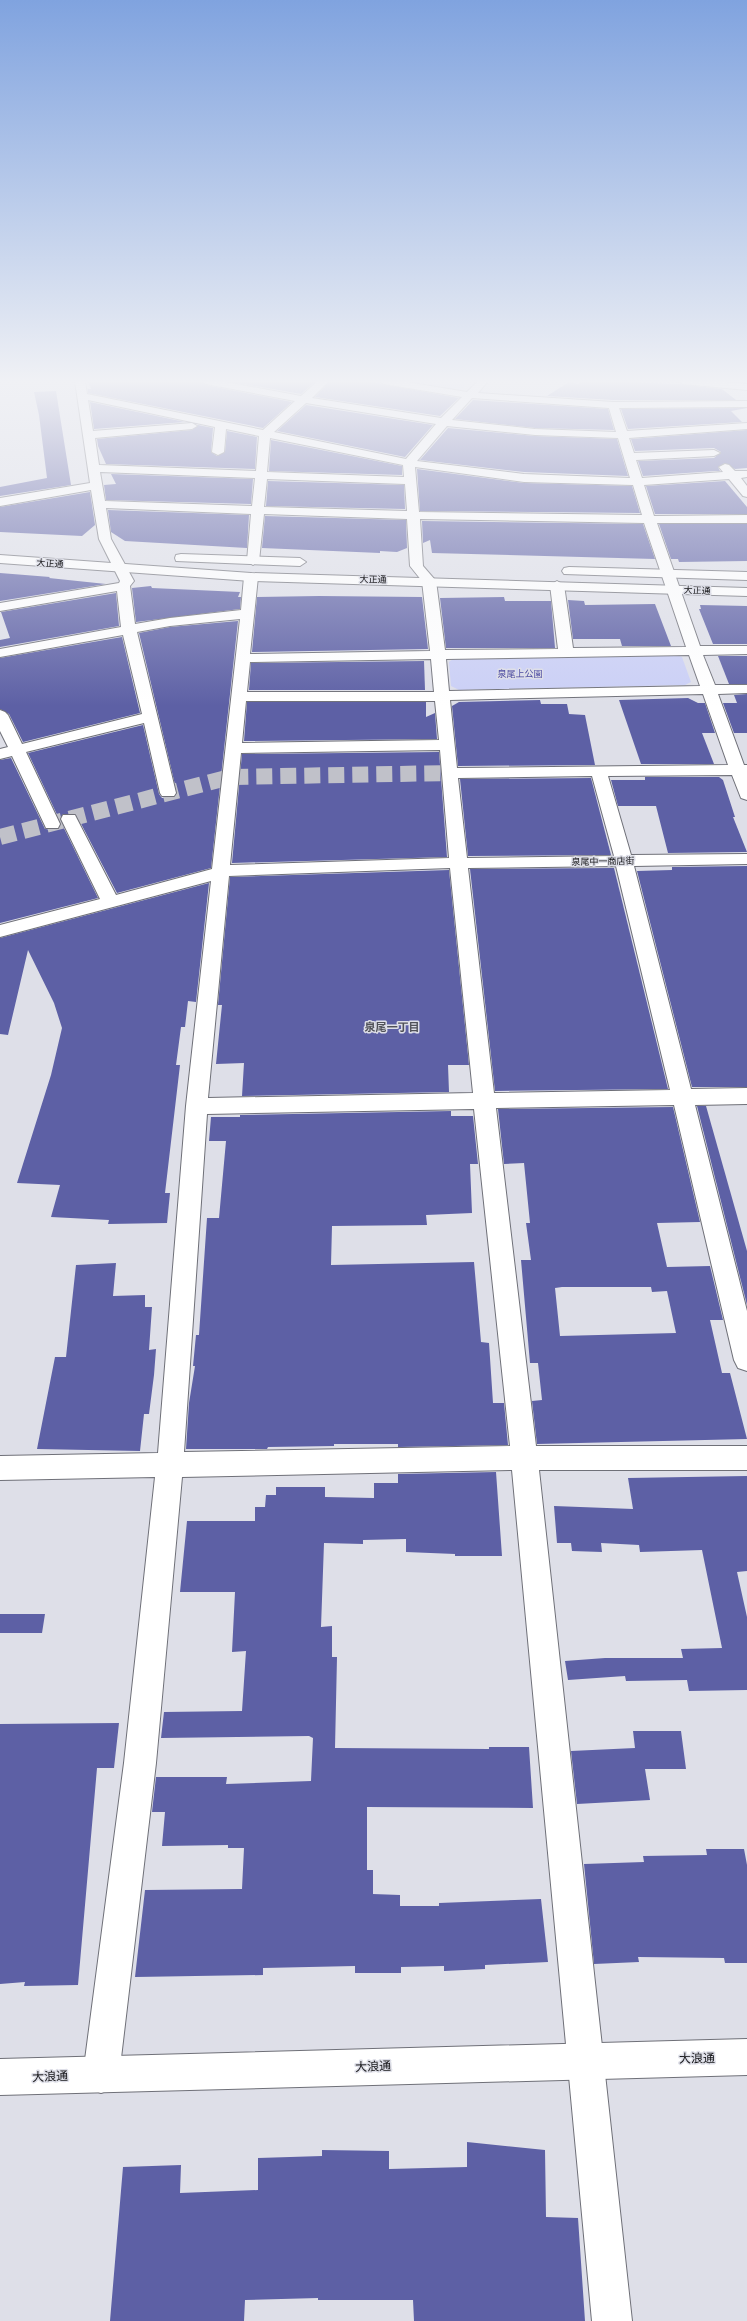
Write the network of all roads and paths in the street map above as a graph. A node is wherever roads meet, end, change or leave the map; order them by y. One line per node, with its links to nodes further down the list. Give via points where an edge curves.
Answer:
1 (76, 489): 6 (street)
2 (97, 489): 7 (street)
3 (259, 489): 8 (street)
4 (410, 489): 9 (street)
5 (639, 489): 11 (street)
6 (0, 502)
7 (99, 504): 8 (street); 12 (street)
8 (257, 510): 9 (street); 18 (street)
9 (412, 515): 11 (street); 22 (street, via 417,566)
10 (747, 519): 11 (street)
11 (648, 520): 20 (street)
12 (106, 553): 13 (street); 17 (street)
13 (128, 554)
14 (168, 557): 18 (street, 大正通)
15 (0, 559): 17 (street, 大正通)
16 (311, 563): 18 (street, 大正通)
17 (120, 568): 18 (street, 大正通); 24 (street, via 126,581)
18 (252, 569): 22 (street, 大正通); 28 (street)
19 (555, 570): 20 (street, 大正通)
20 (666, 573): 21 (street, 大正通); 25 (street)
21 (747, 576)
22 (429, 581): 23 (street, 大正通); 34 (street)
23 (557, 585): 25 (street, 大正通); 33 (street)
24 (123, 586): 27 (street); 29 (street)
25 (672, 590): 26 (street, 大正通); 31 (street)
26 (747, 592)
27 (0, 607)
28 (246, 614): 29 (street); 35 (street)
29 (129, 629): 32 (street); 41 (street)
30 (747, 650): 31 (street)
31 (694, 651): 33 (street); 37 (street)
32 (0, 653)
33 (566, 653): 34 (street)
34 (438, 654): 35 (street); 38 (street)
35 (242, 658): 39 (street)
36 (747, 689): 37 (street)
37 (707, 690): 38 (street); 46 (street)
38 (443, 696): 39 (street); 42 (street)
39 (239, 697): 43 (street)
40 (0, 716): 44 (street)
41 (150, 717): 44 (street); 49 (street)
42 (448, 745): 43 (street); 48 (street)
43 (233, 748): 56 (street)
44 (17, 750): 45 (street); 52 (street)
45 (0, 754)
46 (742, 770): 47 (street); 50 (street)
47 (598, 772): 48 (street); 54 (street)
48 (450, 774): 55 (street)
49 (168, 793)
50 (747, 795)
51 (69, 819): 57 (street)
52 (52, 824)
53 (747, 859): 54 (street, 泉尾中一商店街)
54 (624, 861): 55 (street, 泉尾中一商店街); 60 (street)
55 (458, 863): 56 (street, 泉尾中一商店街, via 293,866); 61 (street)
56 (222, 872): 57 (street, 泉尾中一商店街); 62 (street)
57 (110, 901): 58 (street, 泉尾中一商店街)
58 (0, 931)
59 (747, 1096): 60 (street)
60 (683, 1097): 61 (street); 63 (street)
61 (484, 1101): 62 (street); 64 (street)
62 (197, 1106): 66 (street)
63 (747, 1360)
64 (524, 1458): 65 (street); 66 (street); 69 (street)
65 (747, 1458)
66 (170, 1464): 67 (street); 70 (street, via 140,1763)
67 (0, 1468)
68 (747, 2057): 69 (street, 大浪通)
69 (585, 2060): 70 (street, 大浪通); 72 (street)
70 (101, 2075): 71 (street, 大浪通)
71 (0, 2077)
72 (612, 2321)

